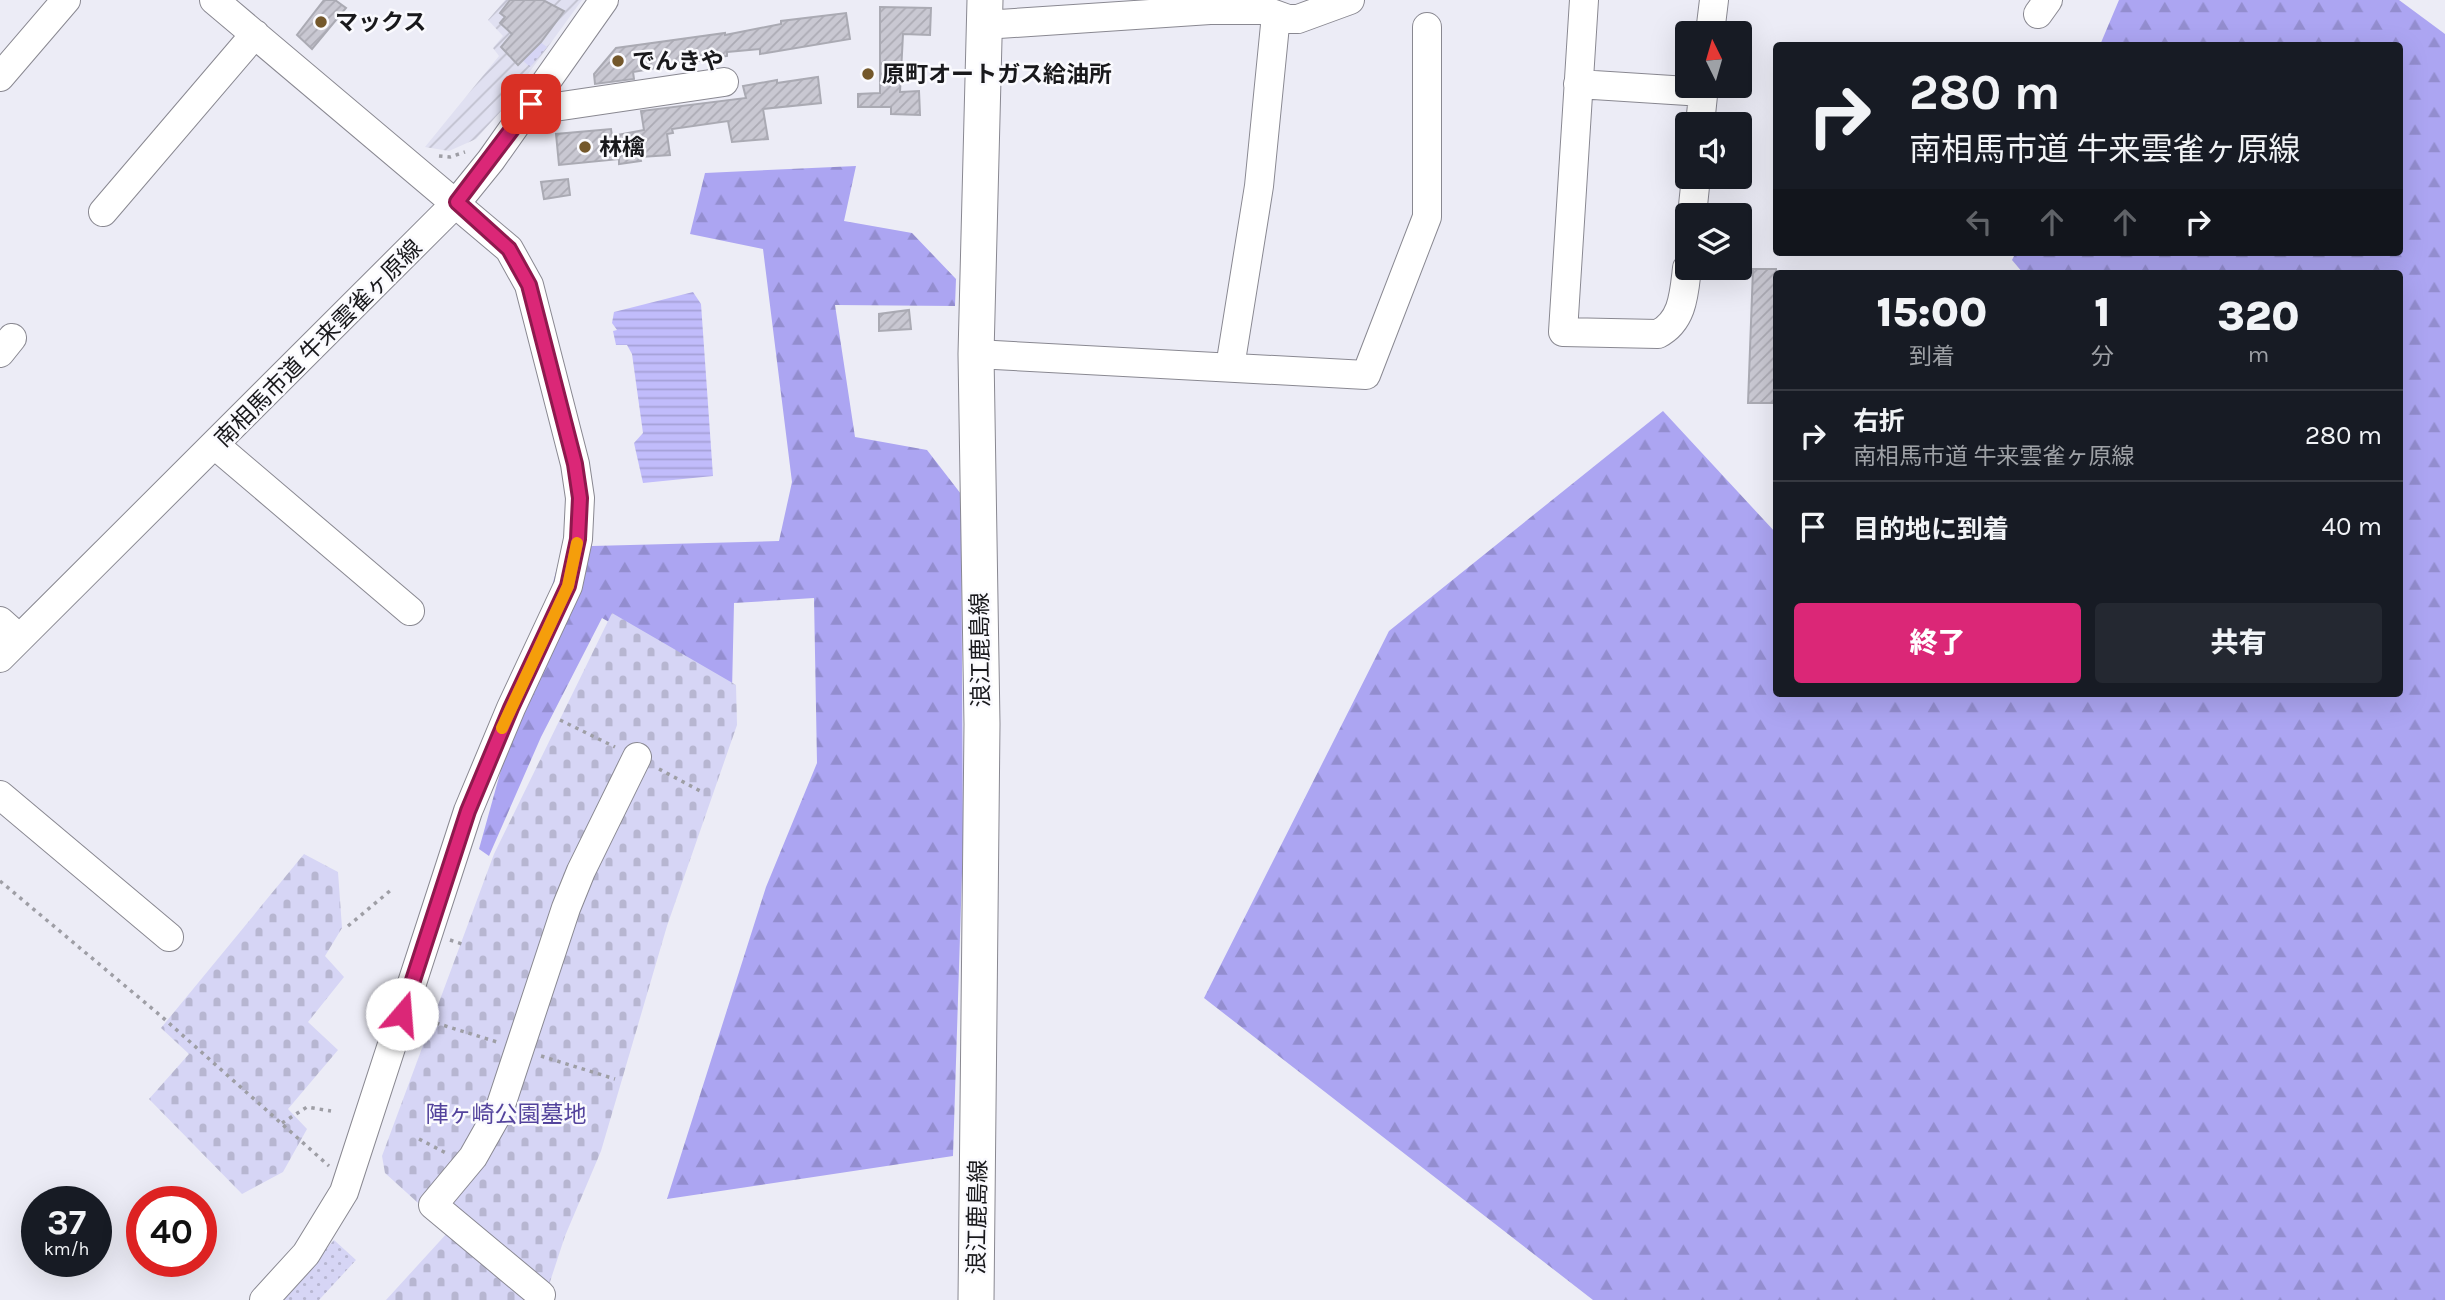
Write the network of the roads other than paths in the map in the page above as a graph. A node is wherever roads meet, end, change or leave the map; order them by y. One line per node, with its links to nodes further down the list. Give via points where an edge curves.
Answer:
1 (66, 0): 12 (street)
2 (214, 0): 11 (street)
3 (604, 0): 16 (street, 南相馬市道 牛来雲雀ヶ原線)
4 (1350, 0): 8 (street, via 1298,19)
5 (1584, 0): 14 (street)
6 (1714, 0): 9 (street)
7 (985, 12): 8 (street, via 1263,10); 20 (main road, 浪江鹿島線)
8 (1276, 15): 21 (street, via 1258,197)
9 (1711, 21)
10 (1427, 27): 21 (street, via 1427,217 1371,368 1366,375)
11 (255, 34): 17 (street); 18 (street)
12 (0, 77)
13 (724, 82): 16 (street, via 555,107)
14 (1578, 84): 15 (street); 19 (street, via 1563,332 1658,334 1672,327 1679,316)
15 (1675, 88)
16 (531, 104): 17 (street, 南相馬市道 牛来雲雀ヶ原線)
17 (457, 202): 22 (street, 南相馬市道 牛来雲雀ヶ原線); 28 (street, via 509,249 529,285 575,464 580,498 578,539 568,586 468,811 347,1183 316,1240)
18 (103, 212)
19 (1685, 280)
20 (976, 354): 21 (street); 30 (main road, 浪江鹿島線, via 982,724)
21 (1230, 367)
22 (215, 445): 23 (street); 24 (street, 南相馬市道 牛来雲雀ヶ原線)
23 (410, 611)
24 (6, 639)
25 (637, 757): 29 (street, via 580,871 495,1120 473,1157 433,1205 541,1295)
26 (0, 795): 27 (street)
27 (169, 937)
28 (264, 1300)
29 (539, 1300)
30 (976, 1300)

